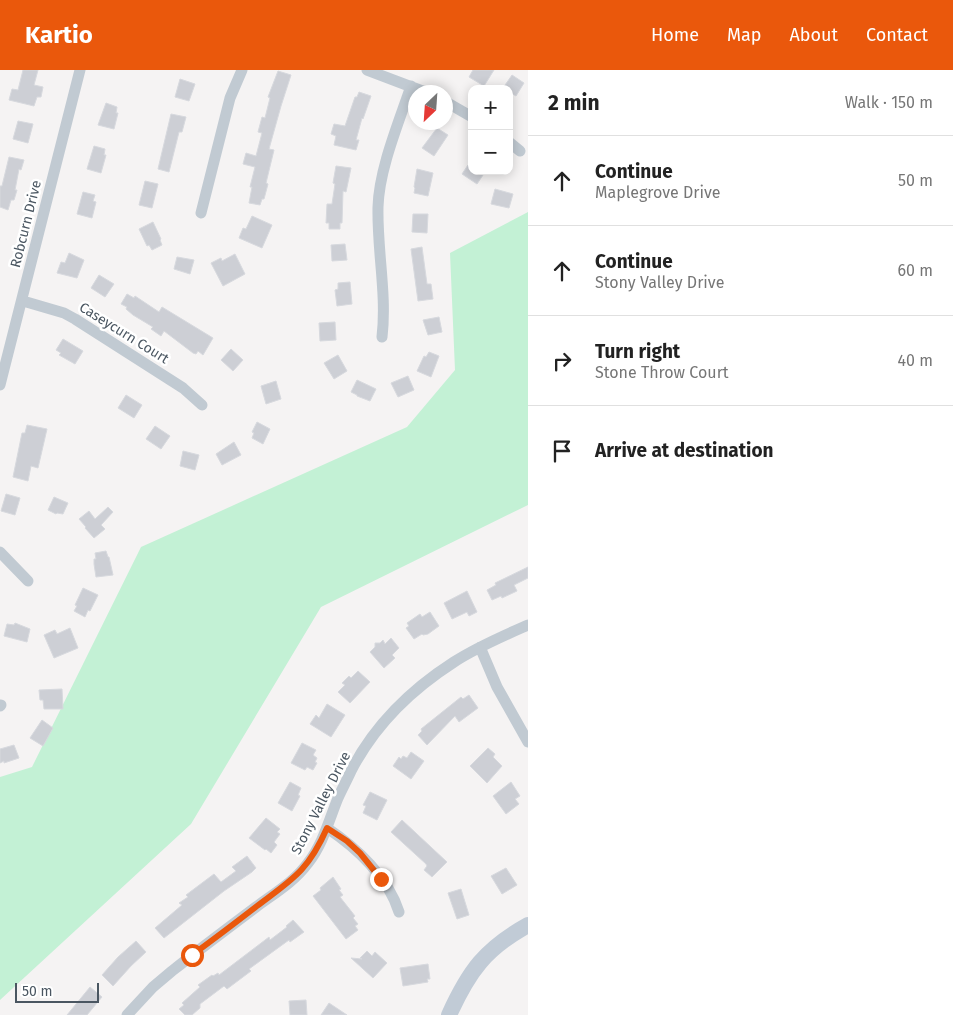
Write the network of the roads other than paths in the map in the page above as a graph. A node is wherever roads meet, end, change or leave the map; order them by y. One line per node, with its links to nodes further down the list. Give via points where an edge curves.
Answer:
1 (80, 70): 11 (street, Robcurn Drive)
2 (242, 70): 10 (street, via 230,98)
3 (367, 70): 4 (street)
4 (408, 85)
5 (408, 95): 12 (street, via 392,140 378,205 385,314)
6 (453, 106): 7 (street)
7 (468, 115)
8 (513, 145): 9 (street)
9 (520, 151)
10 (201, 213)
11 (23, 301): 13 (street, Robcurn Drive); 14 (street, Caseycurn Court, via 75,319 183,388)
12 (382, 337)
13 (0, 385)
14 (202, 405)
15 (0, 552): 16 (street)
16 (28, 581)
17 (528, 625): 18 (street, Stony Valley Drive)
18 (480, 647): 19 (street, via 497,687); 20 (street, Stony Valley Drive, via 429,679 388,718 353,768)
19 (528, 742)
20 (327, 828): 21 (street, via 360,853 381,879); 23 (street, Stony Valley Drive, via 309,862 296,877 172,971)
21 (399, 912)
22 (528, 925): 24 (main road, via 481,959 468,977)
23 (127, 1015)
24 (450, 1015)

